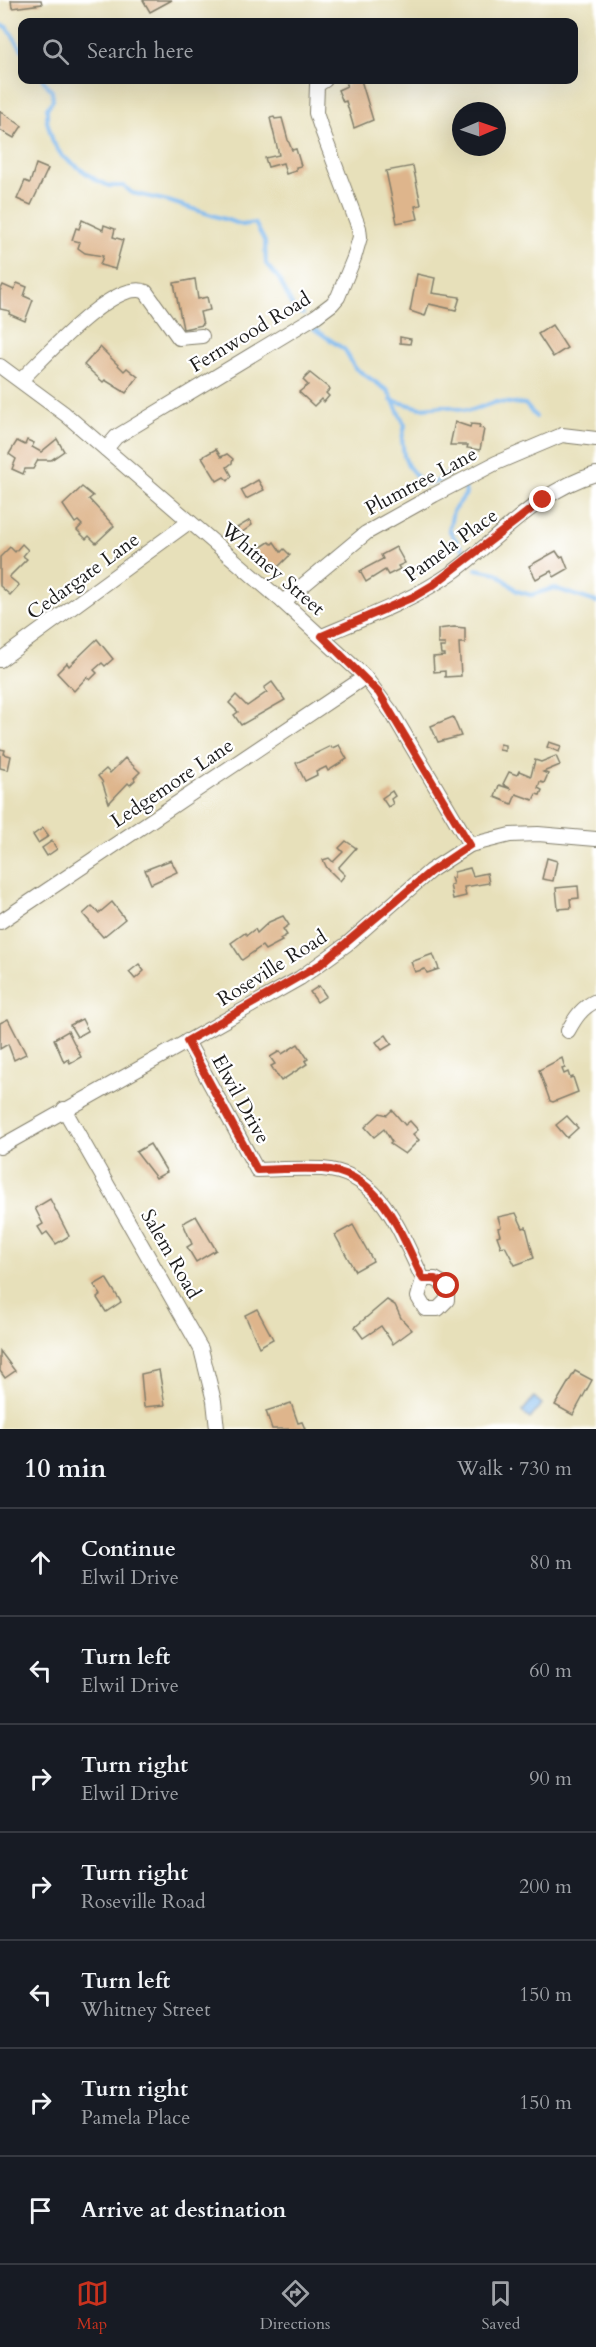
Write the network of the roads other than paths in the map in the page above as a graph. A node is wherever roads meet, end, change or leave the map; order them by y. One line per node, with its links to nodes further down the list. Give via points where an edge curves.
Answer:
1 (319, 84): 6 (street, Fernwood Road, via 316,113 360,237 338,297 316,316 174,401 116,438)
2 (202, 336): 4 (street, via 179,338 146,292 138,288 128,290 107,301)
3 (0, 366): 4 (street, Whitney Street)
4 (21, 380): 6 (street, Whitney Street)
5 (596, 439): 9 (street, Plumtree Lane, via 562,435 434,495 366,533)
6 (106, 449): 8 (street, Whitney Street)
7 (596, 474): 10 (street, Pamela Place, via 543,500 453,572 413,597)
8 (189, 522): 9 (street, Whitney Street); 11 (street, Cedargate Lane)
9 (283, 602): 10 (street, Whitney Street)
10 (322, 636): 12 (street, Whitney Street)
11 (0, 660)
12 (365, 677): 14 (street, Whitney Street, via 392,713); 15 (street, Ledgemore Lane)
13 (596, 839): 14 (street, Roseville Road, via 510,835)
14 (470, 845): 18 (street, Roseville Road, via 430,872 321,964)
15 (0, 922)
16 (596, 1001): 17 (street, via 575,1017)
17 (568, 1031)
18 (187, 1041): 19 (street, Roseville Road); 21 (street, Elwil Drive, via 257,1170 325,1169 364,1182 384,1201)
19 (64, 1109): 20 (street, Roseville Road); 22 (street, Salem Road, via 201,1349)
20 (0, 1147)
21 (423, 1279)
22 (217, 1429)

